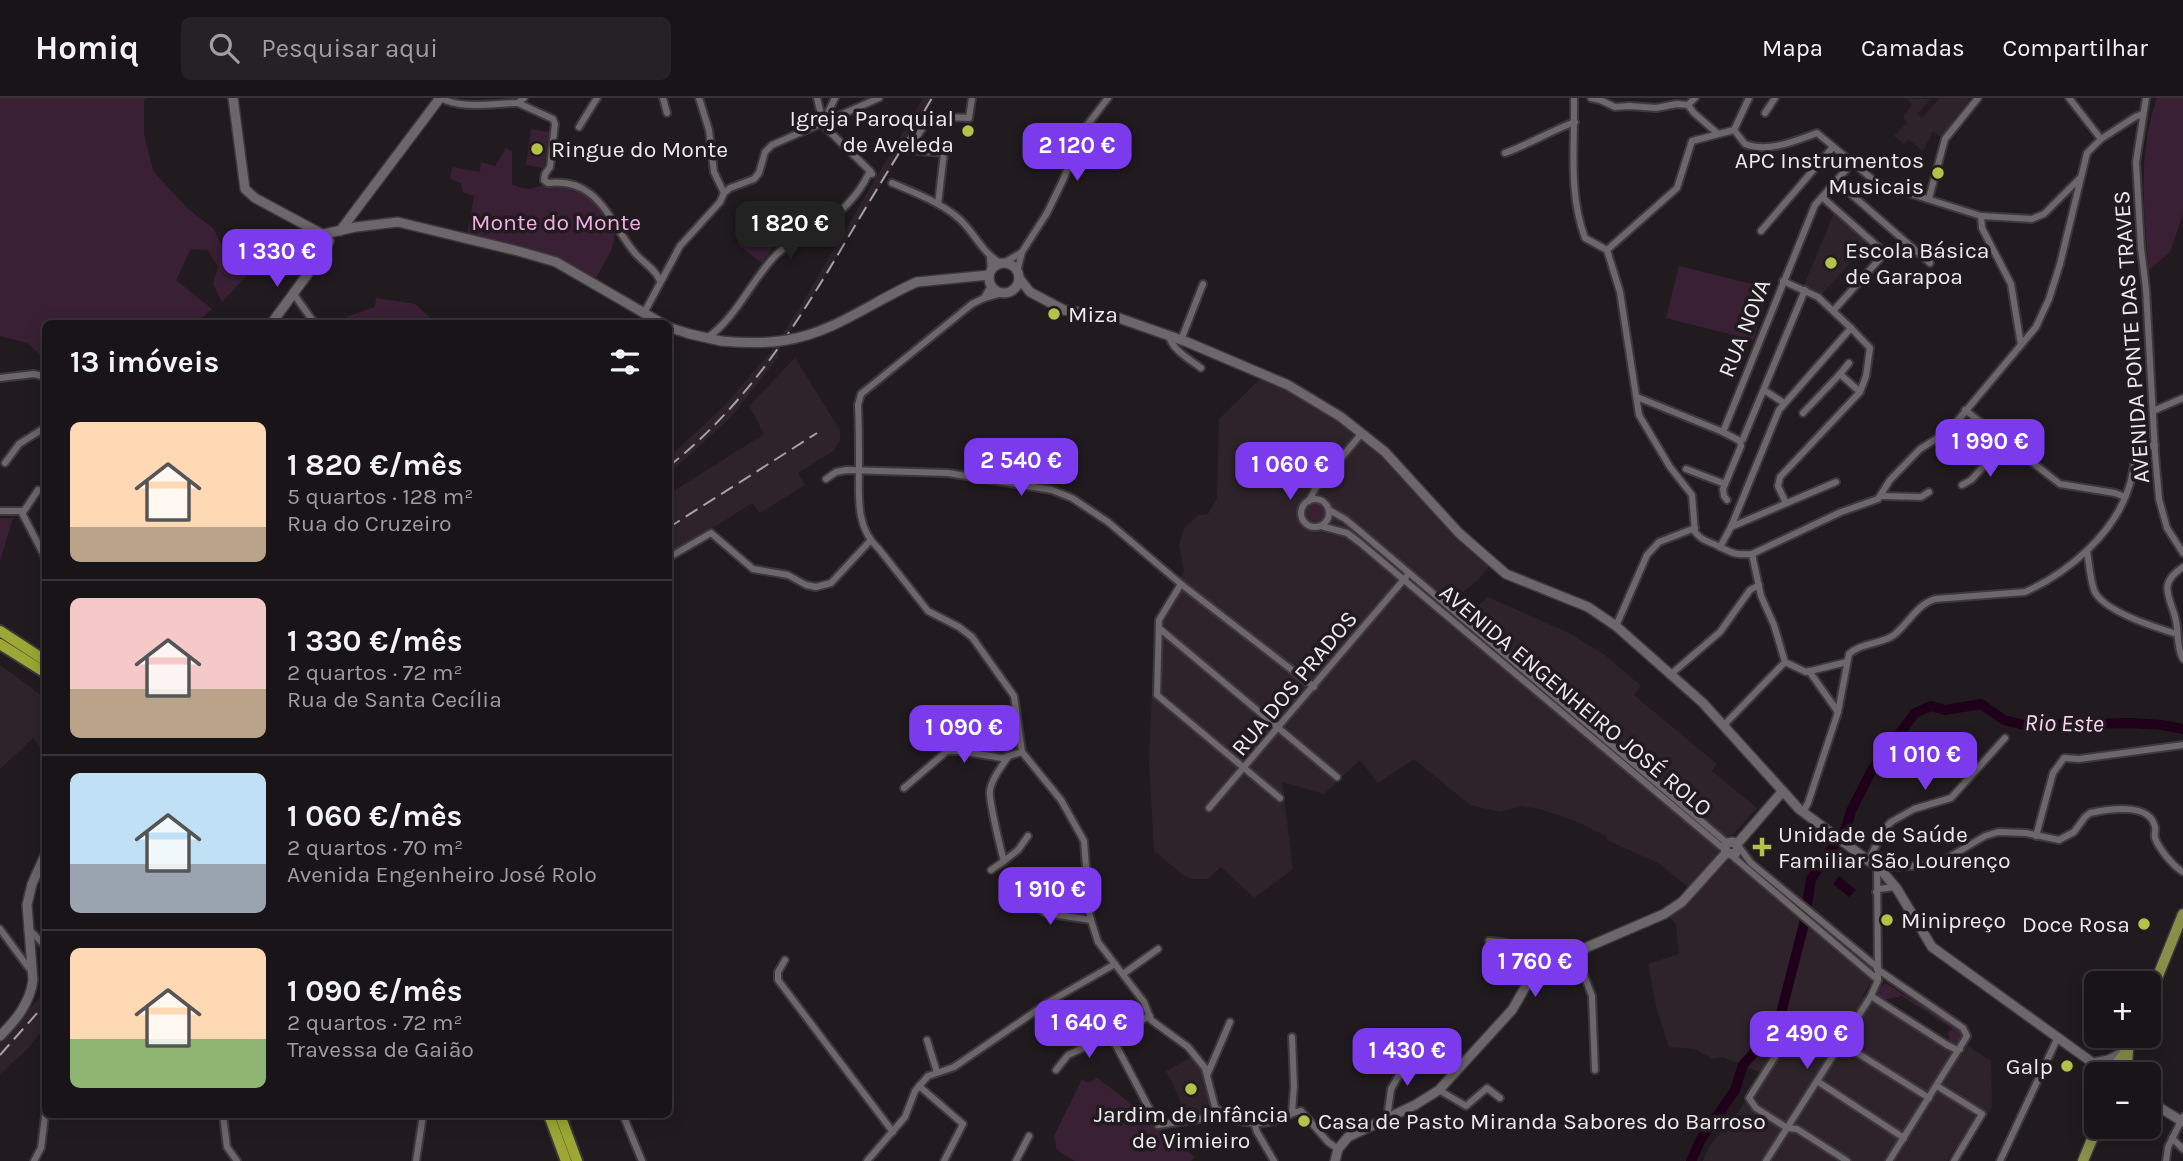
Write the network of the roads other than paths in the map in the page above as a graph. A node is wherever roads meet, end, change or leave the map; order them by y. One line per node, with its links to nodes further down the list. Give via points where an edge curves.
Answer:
1 (233, 98): 41 (street, via 245,189)
2 (440, 98): 19 (street, via 461,104); 42 (street)
3 (597, 98): 26 (street)
4 (663, 98): 21 (street)
5 (699, 98): 36 (street, via 714,172)
6 (817, 98): 25 (street)
7 (835, 98): 25 (street)
8 (879, 98): 25 (street)
9 (972, 98): 39 (street, via 969,118 926,122 909,150 944,153)
10 (1108, 98): 48 (street, via 1084,128 1047,213)
11 (1574, 98): 24 (street)
12 (1591, 98): 20 (street, via 1615,107)
13 (1695, 98): 20 (street)
14 (1749, 98): 27 (street)
15 (1775, 98): 22 (street)
16 (1978, 98): 38 (street, via 1945,139)
17 (2069, 98): 29 (street)
18 (2146, 98): 23 (street, AVENIDA PONTE DAS TRAVES)
19 (521, 100): 55 (street, via 555,124 544,180 584,190 598,199)
20 (1688, 105): 28 (street)
21 (667, 113)
22 (1765, 113)
23 (2143, 114): 29 (street); 84 (street, AVENIDA PONTE DAS TRAVES, via 2136,162)
24 (1574, 122): 31 (street); 47 (street, via 1572,168 1580,223 1585,237)
25 (822, 123): 36 (street, via 772,145 754,179); 70 (street, via 871,172 843,209 774,257 724,324)
26 (579, 127)
27 (1734, 130): 28 (street); 30 (street, via 1753,148 1788,144 1817,133)
28 (1717, 133): 47 (street, via 1692,141 1677,188)
29 (2101, 139): 33 (street, via 2087,153)
30 (1833, 147): 32 (street); 43 (street)
31 (1506, 153)
32 (1852, 163): 34 (street, RUA NOVA); 38 (street, via 1877,183)
33 (2079, 179): 40 (street, via 2059,202 2032,219); 72 (street, via 2049,299)
34 (1836, 181): 37 (street, RUA NOVA); 50 (street)
35 (892, 183): 39 (street)
36 (724, 193): 55 (street, via 680,246)
37 (1822, 197): 56 (street, RUA NOVA); 63 (street, via 1885,253)
38 (1929, 198): 40 (street)
39 (938, 205): 49 (street, via 958,217)
40 (1981, 216): 72 (street, via 1982,228 2011,284)
41 (297, 220): 44 (street); 45 (street)
42 (341, 229): 44 (street); 46 (street); 64 (street, via 398,222 545,258)
43 (1761, 231)
44 (323, 235): 45 (street, via 315,237); 46 (street, via 328,238)
45 (314, 243): 46 (street, via 318,249); 52 (street)
46 (327, 247): 52 (street)
47 (1607, 250): 80 (street, via 1620,292)
48 (1022, 252): 51 (street); 53 (street)
49 (990, 258): 51 (street); 54 (street)
50 (1930, 262)
51 (1003, 263): 53 (street, via 1014,267); 54 (street)
52 (308, 272): 61 (street)
53 (1018, 275): 59 (street, via 1017,286); 60 (street)
54 (990, 278): 59 (street); 62 (street); 70 (street, bridge, via 917,282 846,320 786,341)
55 (660, 281): 64 (street)
56 (1783, 281): 58 (street); 87 (street, RUA NOVA)
57 (1203, 284): 71 (street)
58 (1805, 290): 63 (street); 78 (street)
59 (1007, 292): 60 (street); 62 (street)
60 (1030, 292): 69 (street, via 1064,310 1116,317)
61 (293, 293): 65 (street); 66 (street)
62 (985, 298): 94 (street, via 861,394)
63 (1834, 310): 68 (street)
64 (647, 317)
65 (275, 320)
66 (312, 320)
67 (672, 328): 70 (street)
68 (1851, 328): 79 (street, via 1870,348); 82 (street)
69 (1168, 334): 71 (street); 74 (street, via 1176,349)
70 (707, 338)
71 (1181, 340): 88 (street, via 1288,385)
72 (2021, 345): 83 (street)
73 (1849, 363): 75 (street)
74 (1202, 368)
75 (1840, 374): 79 (street); 85 (street)
76 (42, 376): 77 (street)
77 (0, 378)
78 (1764, 390): 82 (street); 89 (street)
79 (1860, 392): 105 (street, via 1780,477 1778,486)
80 (1637, 397): 87 (street); 111 (street, via 1639,415 1692,495)
81 (2183, 398): 84 (street)
82 (1784, 403): 110 (street)
83 (1965, 410): 90 (street); 101 (street, via 1942,436 1920,449)
84 (2152, 411): 91 (street, AVENIDA PONTE DAS TRAVES)
85 (1803, 413)
86 (42, 429): 92 (street, via 19,444)
87 (1723, 432): 97 (street, via 1737,438 1741,446)
88 (1362, 433): 104 (street); 124 (street, via 1459,533 1506,573 1588,607)
89 (1744, 439)
90 (2006, 442): 98 (street); 102 (street, via 2060,484)
91 (2155, 445): 102 (street, via 2137,450); 116 (street, AVENIDA PONTE DAS TRAVES, via 2159,499 2167,528)
92 (5, 463)
93 (1686, 469): 97 (street)
94 (859, 470): 95 (street); 112 (street, via 859,506); 122 (street, via 948,473 1052,490 1088,508)
95 (826, 478)
96 (1836, 482): 105 (street)
97 (1725, 484): 103 (street)
98 (1962, 485)
99 (38, 490): 108 (street)
100 (1929, 492): 101 (street, via 1921,497)
101 (1881, 495): 117 (street)
102 (2125, 497): 115 (street, via 2104,533)
103 (1727, 500)
104 (1309, 501): 106 (street, AVENIDA ENGENHEIRO JOSÉ ROLO, via 1321,501); 109 (street, AVENIDA ENGENHEIRO JOSÉ ROLO, via 1301,511 1302,519 1308,526)
105 (1786, 503): 110 (street)
106 (1329, 510): 109 (street); 120 (street, AVENIDA ENGENHEIRO JOSÉ ROLO)
107 (0, 511): 108 (street)
108 (21, 511): 114 (street)
109 (1321, 526): 121 (street, AVENIDA ENGENHEIRO JOSÉ ROLO, via 1347,533)
110 (1731, 527): 113 (street)
111 (1695, 528): 113 (street, via 1703,541); 124 (street, via 1659,542 1647,555)
112 (870, 541): 118 (street, via 831,583 816,587 788,575 753,569 711,533); 142 (street, via 928,611 972,637 1014,696)
113 (1720, 547): 117 (street, via 1734,554)
114 (42, 551)
115 (2087, 551): 127 (street, via 2100,600); 132 (street, via 2025,592 1927,601 1895,634 1855,649)
116 (2183, 553)
117 (1752, 554): 123 (street)
118 (672, 556)
119 (2183, 567): 127 (street, via 2167,587)
120 (1409, 574): 121 (street); 153 (street, AVENIDA ENGENHEIRO JOSÉ ROLO)
121 (1404, 580): 136 (street, RUA DOS PRADOS); 153 (street, AVENIDA ENGENHEIRO JOSÉ ROLO)
122 (1181, 584): 125 (street); 136 (street)
123 (1759, 585): 131 (street); 135 (street, via 1750,590 1720,632)
124 (1616, 626): 135 (street)
125 (1158, 628): 139 (street); 144 (street, via 1157,695)
126 (0, 631): 129 (highway)
127 (2177, 634): 130 (street)
128 (0, 644): 133 (highway)
129 (42, 658)
130 (2183, 659)
131 (1784, 662): 134 (street); 138 (street)
132 (1847, 662): 134 (street); 137 (street)
133 (42, 670)
134 (1810, 671): 137 (street)
135 (1669, 675): 138 (street)
136 (1314, 687): 139 (street, RUA DOS PRADOS)
137 (1838, 712): 150 (street)
138 (1724, 725): 147 (street)
139 (1278, 729): 144 (street, RUA DOS PRADOS); 145 (street)
140 (2005, 738): 155 (street, via 1951,797 1891,822)
141 (2183, 745): 152 (street, via 2064,758 2055,767)
142 (1022, 752): 143 (street); 164 (street, via 1062,800 1084,841)
143 (1009, 756): 146 (street, via 947,751); 154 (street, via 989,792)
144 (1244, 768): 148 (street); 149 (street, RUA DOS PRADOS)
145 (1337, 777)
146 (904, 788)
147 (1782, 792): 150 (street); 153 (street)
148 (1280, 798)
149 (1209, 807)
150 (1803, 812): 155 (street)
151 (1028, 836): 154 (street)
152 (2036, 836): 157 (street, via 1998,832 1936,865); 159 (street, via 2059,840 2074,832 2090,813 2139,810 2155,826 2159,845)
153 (1730, 848): 170 (street, via 1669,911); 174 (street, AVENIDA ENGENHEIRO JOSÉ ROLO); 178 (street, AVENIDA ENGENHEIRO JOSÉ ROLO)
154 (1004, 860): 158 (street)
155 (1869, 860): 157 (street)
156 (42, 863): 165 (street, via 28,898)
157 (1879, 869): 160 (street); 161 (street)
158 (991, 870)
159 (2183, 872)
160 (1895, 887): 161 (street); 185 (street, via 1932,947)
161 (1876, 892): 174 (street)
162 (1016, 902): 164 (street, via 1045,913)
163 (2183, 914): 176 (main road)
164 (1091, 920): 172 (street, via 1098,942)
165 (27, 927): 168 (street); 175 (street)
166 (0, 929): 175 (street)
167 (1489, 941): 173 (street, via 1518,945)
168 (42, 943)
169 (1158, 949): 177 (street)
170 (1576, 952): 173 (street); 196 (street, via 1592,996)
171 (785, 960): 218 (street, via 778,981)
172 (1115, 964): 177 (street); 197 (street, via 1049,1002 954,1067)
173 (1543, 966): 202 (street, via 1533,974 1512,1010)
174 (1877, 968): 178 (street); 188 (street, AVENIDA ENGENHEIRO JOSÉ ROLO, via 1963,1028 1967,1036)
175 (32, 970): 182 (street, via 25,1006)
176 (2160, 971)
177 (1123, 974): 180 (street)
178 (1878, 980): 179 (street)
179 (1871, 996): 187 (street); 188 (street)
180 (1150, 1016): 183 (street); 198 (street, via 1194,1054)
181 (1230, 1022): 198 (street)
182 (0, 1036)
183 (1111, 1036): 195 (street, via 1068,1055); 207 (street, via 1158,1125)
184 (1292, 1037): 206 (street)
185 (2058, 1037): 191 (street); 240 (street)
186 (927, 1040): 197 (street)
187 (1842, 1042): 199 (street); 204 (street); 217 (street, via 1808,1022 1795,1025 1749,1098 1756,1108)
188 (1960, 1049): 201 (street)
189 (2128, 1049): 192 (street); 193 (main road); 194 (main road)
190 (1410, 1056): 214 (street, via 1391,1088)
191 (2092, 1062)
192 (2098, 1062)
193 (2117, 1062)
194 (2127, 1062)
195 (1056, 1070)
196 (1595, 1070)
197 (937, 1072): 200 (street)
198 (1208, 1073): 207 (street, via 1214,1104)
199 (1817, 1081): 217 (street); 220 (street)
200 (919, 1086): 218 (street); 233 (street, via 963,1124)
201 (1937, 1086): 204 (street); 239 (street, via 1982,1114)
202 (1439, 1090): 203 (street, via 1466,1106 1487,1088); 214 (street)
203 (1500, 1098)
204 (1929, 1098): 220 (street)
205 (2161, 1108): 215 (street)
206 (1292, 1113): 216 (street); 223 (street, via 1303,1111)
207 (1226, 1115): 216 (street)
208 (45, 1118): 226 (street, via 41,1148)
209 (223, 1118): 227 (street, via 227,1147)
210 (423, 1118): 228 (street)
211 (550, 1118): 229 (highway)
212 (561, 1118): 230 (highway)
213 (624, 1118): 231 (street)
214 (1387, 1118): 223 (street, via 1348,1137)
215 (2182, 1120): 222 (street)
216 (1254, 1123): 235 (street)
217 (1787, 1128): 237 (street); 238 (street, via 1797,1129)
218 (893, 1132): 232 (street)
219 (1029, 1136): 234 (street)
220 (1904, 1138): 225 (street)
221 (2092, 1139): 241 (main road)
222 (2172, 1139): 224 (street); 242 (street)
223 (1338, 1149): 236 (street)
224 (2183, 1149)
225 (1890, 1160)
226 (34, 1161)
227 (237, 1161)
228 (416, 1161)
229 (566, 1161)
230 (577, 1161)
231 (642, 1161)
232 (867, 1161)
233 (944, 1161)
234 (1016, 1161)
235 (1275, 1161)
236 (1335, 1161)
237 (1766, 1161)
238 (1847, 1161)
239 (1954, 1161)
240 (2000, 1161)
241 (2083, 1161)
242 (2166, 1161)

